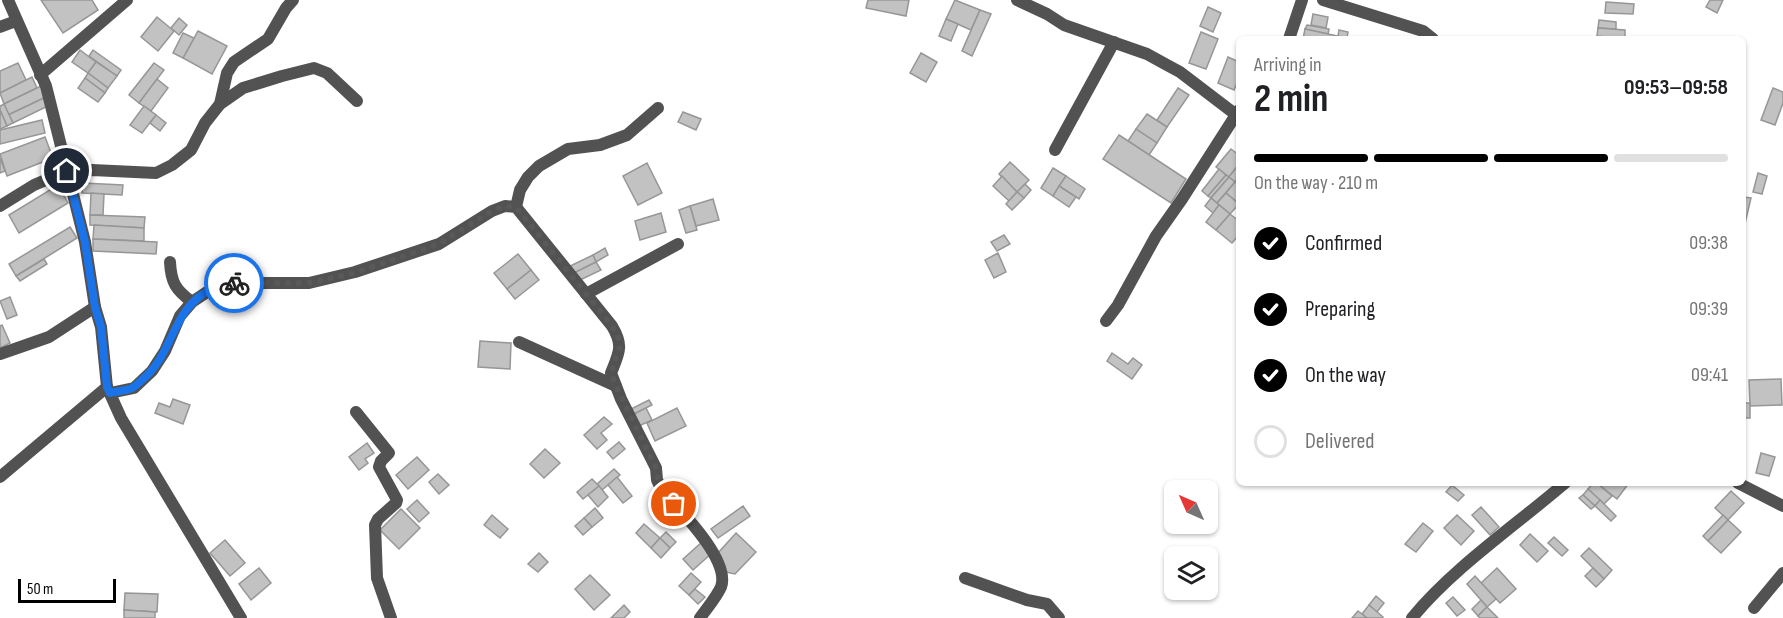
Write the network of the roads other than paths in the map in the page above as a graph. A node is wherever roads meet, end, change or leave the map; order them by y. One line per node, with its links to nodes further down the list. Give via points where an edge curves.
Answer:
1 (8, 0): 7 (street)
2 (127, 0): 12 (street)
3 (293, 0): 14 (street, via 268,39 234,62 227,73)
4 (1017, 0): 11 (street, via 1064,26)
5 (1302, 0): 9 (street)
6 (1323, 0): 10 (street)
7 (16, 21): 8 (street); 12 (street)
8 (0, 27)
9 (1290, 36)
10 (1429, 36)
11 (1114, 42): 16 (street, via 1180,72); 18 (street)
12 (40, 75): 19 (street)
13 (357, 101): 14 (street, via 327,73 314,68 243,88)
14 (220, 104): 19 (street, via 191,150 156,173)
15 (658, 108): 21 (street, via 627,135 600,145 568,149 539,166 520,190)
16 (1236, 113)
17 (1236, 117): 27 (street, via 1156,236)
18 (1055, 150)
19 (67, 171): 20 (street, via 34,184); 26 (street, via 85,242)
20 (0, 206)
21 (516, 207): 24 (street); 25 (street, via 492,211 439,244 355,273 309,283 227,283)
22 (678, 244): 24 (street)
23 (170, 262): 25 (street, via 171,277 179,292)
24 (586, 294): 30 (street, via 619,337 621,350 612,373)
25 (192, 302): 31 (street, via 180,316 153,371 134,388)
26 (95, 307): 29 (street, via 49,337); 31 (street)
27 (1106, 321)
28 (519, 342): 30 (street)
29 (0, 354)
30 (616, 386): 42 (street, via 656,468 662,490 707,541 717,564 722,585)
31 (109, 390): 33 (street); 40 (street, via 121,418)
32 (356, 412): 41 (street, via 389,453 379,467 397,500 375,525 376,578)
33 (0, 477)
34 (1561, 486): 44 (street, via 1435,592)
35 (1744, 486): 36 (street)
36 (1783, 506)
37 (1783, 573): 39 (street)
38 (965, 578): 43 (street, via 1047,604)
39 (1754, 608)
40 (241, 618)
41 (391, 618)
42 (700, 618)
43 (1059, 618)
44 (1412, 618)

